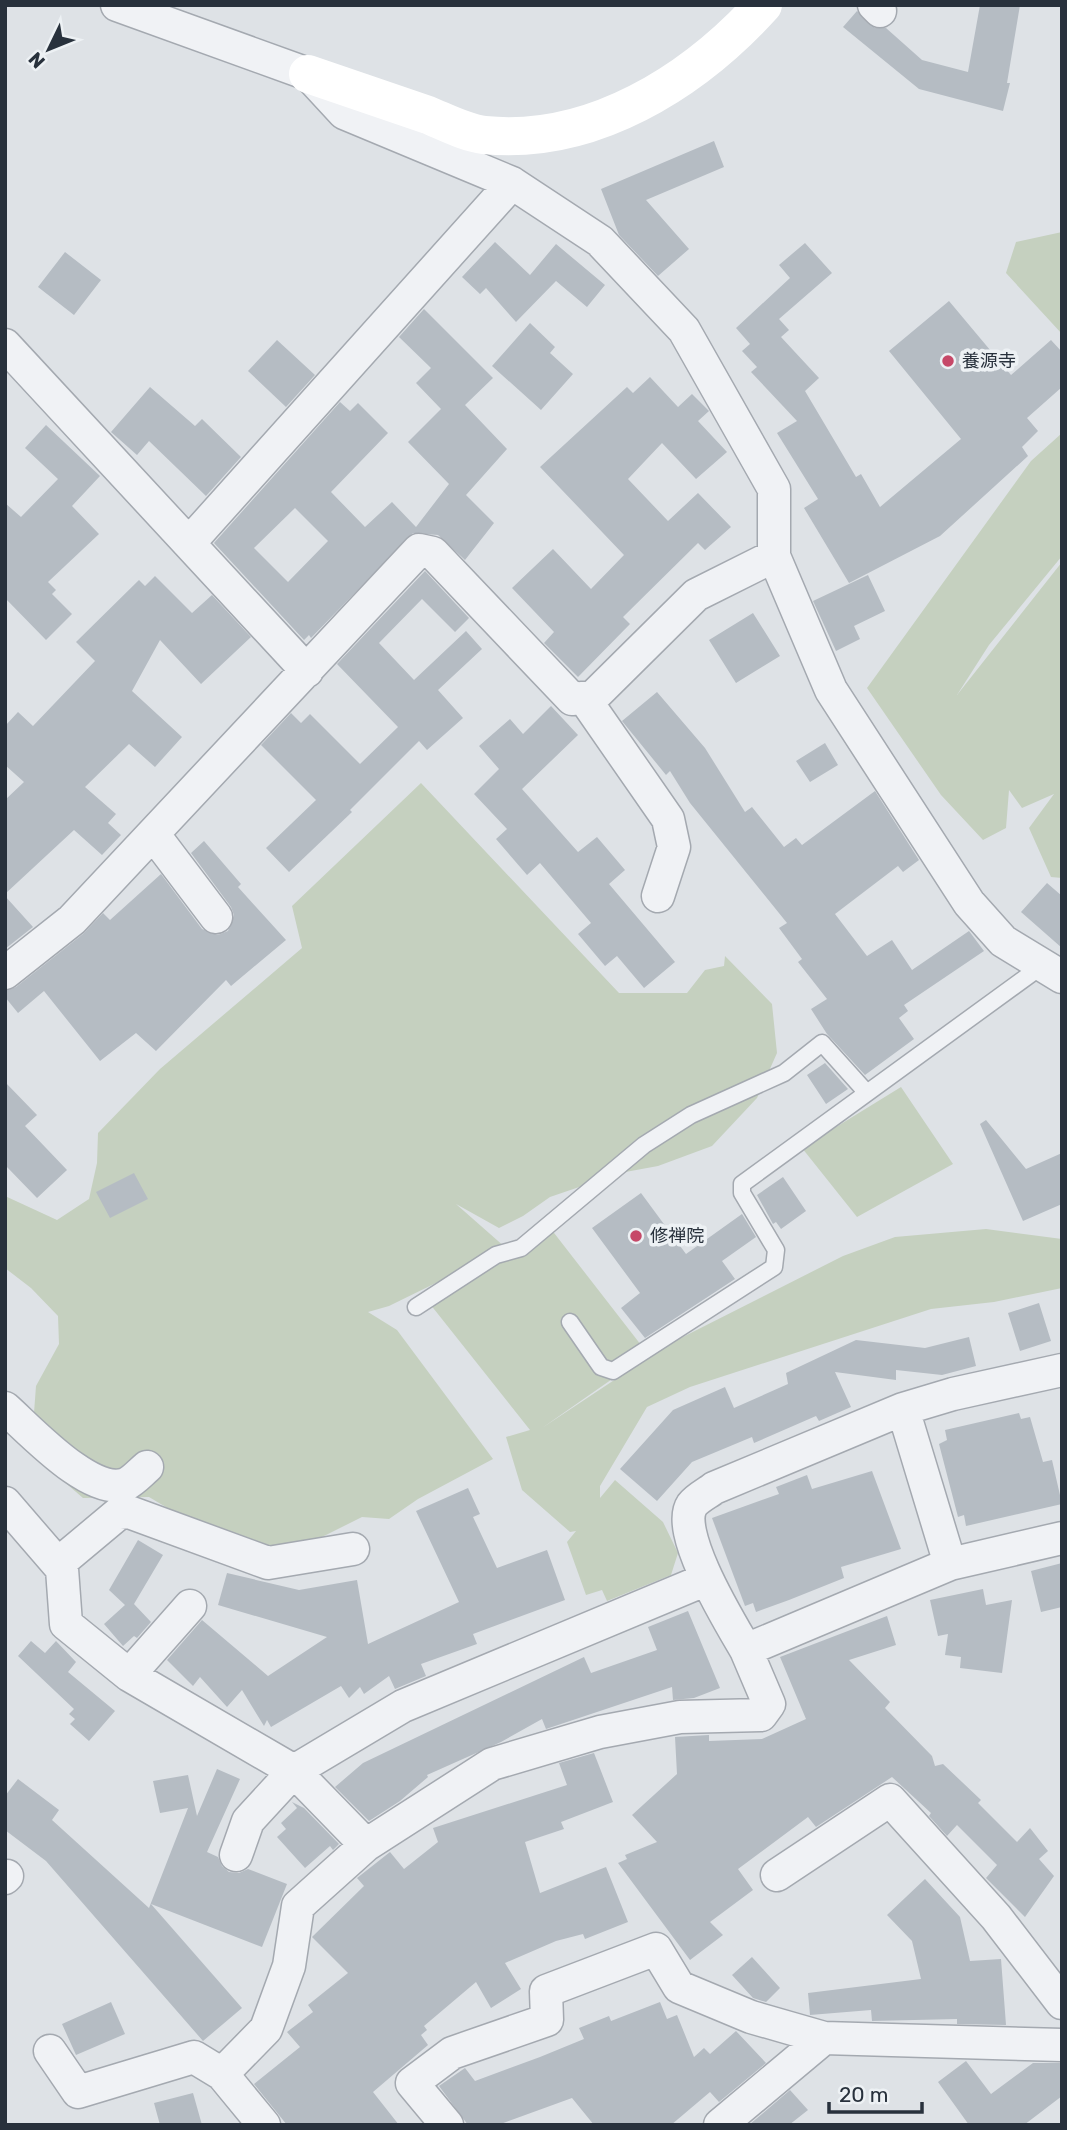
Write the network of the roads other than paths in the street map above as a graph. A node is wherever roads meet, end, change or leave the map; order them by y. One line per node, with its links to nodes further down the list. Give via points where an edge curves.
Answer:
1 (117, 5): 3 (street)
2 (763, 5): 3 (street, via 731,40 673,84 622,112 551,133 482,135)
3 (308, 74): 4 (street, via 344,113)
4 (512, 183): 6 (street); 7 (street, via 600,240 684,330 774,489)
5 (5, 345): 6 (street)
6 (189, 543): 8 (street)
7 (774, 556): 9 (street, via 696,595 593,697); 13 (street, via 831,691 969,903 1003,940)
8 (307, 671): 9 (street, via 419,550 433,553 572,699); 10 (street)
9 (583, 698): 11 (street, via 668,819 674,846)
10 (154, 835): 12 (street); 14 (street, via 72,920)
11 (658, 896)
12 (216, 917)
13 (1052, 971): 15 (lane)
14 (5, 973)
15 (867, 1093): 16 (lane, via 822,1043 784,1073 691,1115 644,1144 521,1248 496,1255); 17 (lane, via 742,1184 742,1193 776,1250 774,1267 613,1371 601,1367)
16 (416, 1307)
17 (570, 1322)
18 (1062, 1370): 20 (street)
19 (5, 1408): 21 (street, via 84,1476 103,1484 126,1484)
20 (903, 1409): 26 (street); 27 (street, via 714,1488 692,1505 689,1529)
21 (148, 1467)
22 (5, 1503): 25 (street)
23 (1062, 1538): 26 (street)
24 (353, 1549): 25 (street, via 268,1563 129,1512 119,1513)
25 (58, 1564): 30 (street, via 66,1624)
26 (950, 1564): 29 (street)
27 (708, 1579): 29 (street); 31 (street, via 403,1706)
28 (190, 1606): 30 (street)
29 (746, 1650): 32 (street, via 769,1704 761,1715 680,1717 600,1732 492,1764)
30 (129, 1675): 31 (street)
31 (293, 1770): 32 (street); 33 (street, via 248,1821)
32 (366, 1845): 39 (street, via 298,1906 289,1966 266,2029)
33 (236, 1855)
34 (777, 1875): 35 (street, via 890,1800 996,1917)
35 (1062, 2003)
36 (824, 2038): 37 (street); 41 (street, via 751,2017 679,1987 656,1949 546,1991 547,2020 452,2053 412,2083); 42 (street)
37 (1062, 2045)
38 (50, 2050): 39 (street, via 78,2092 194,2057)
39 (222, 2074): 40 (street)
40 (264, 2125)
41 (447, 2125)
42 (720, 2125)

